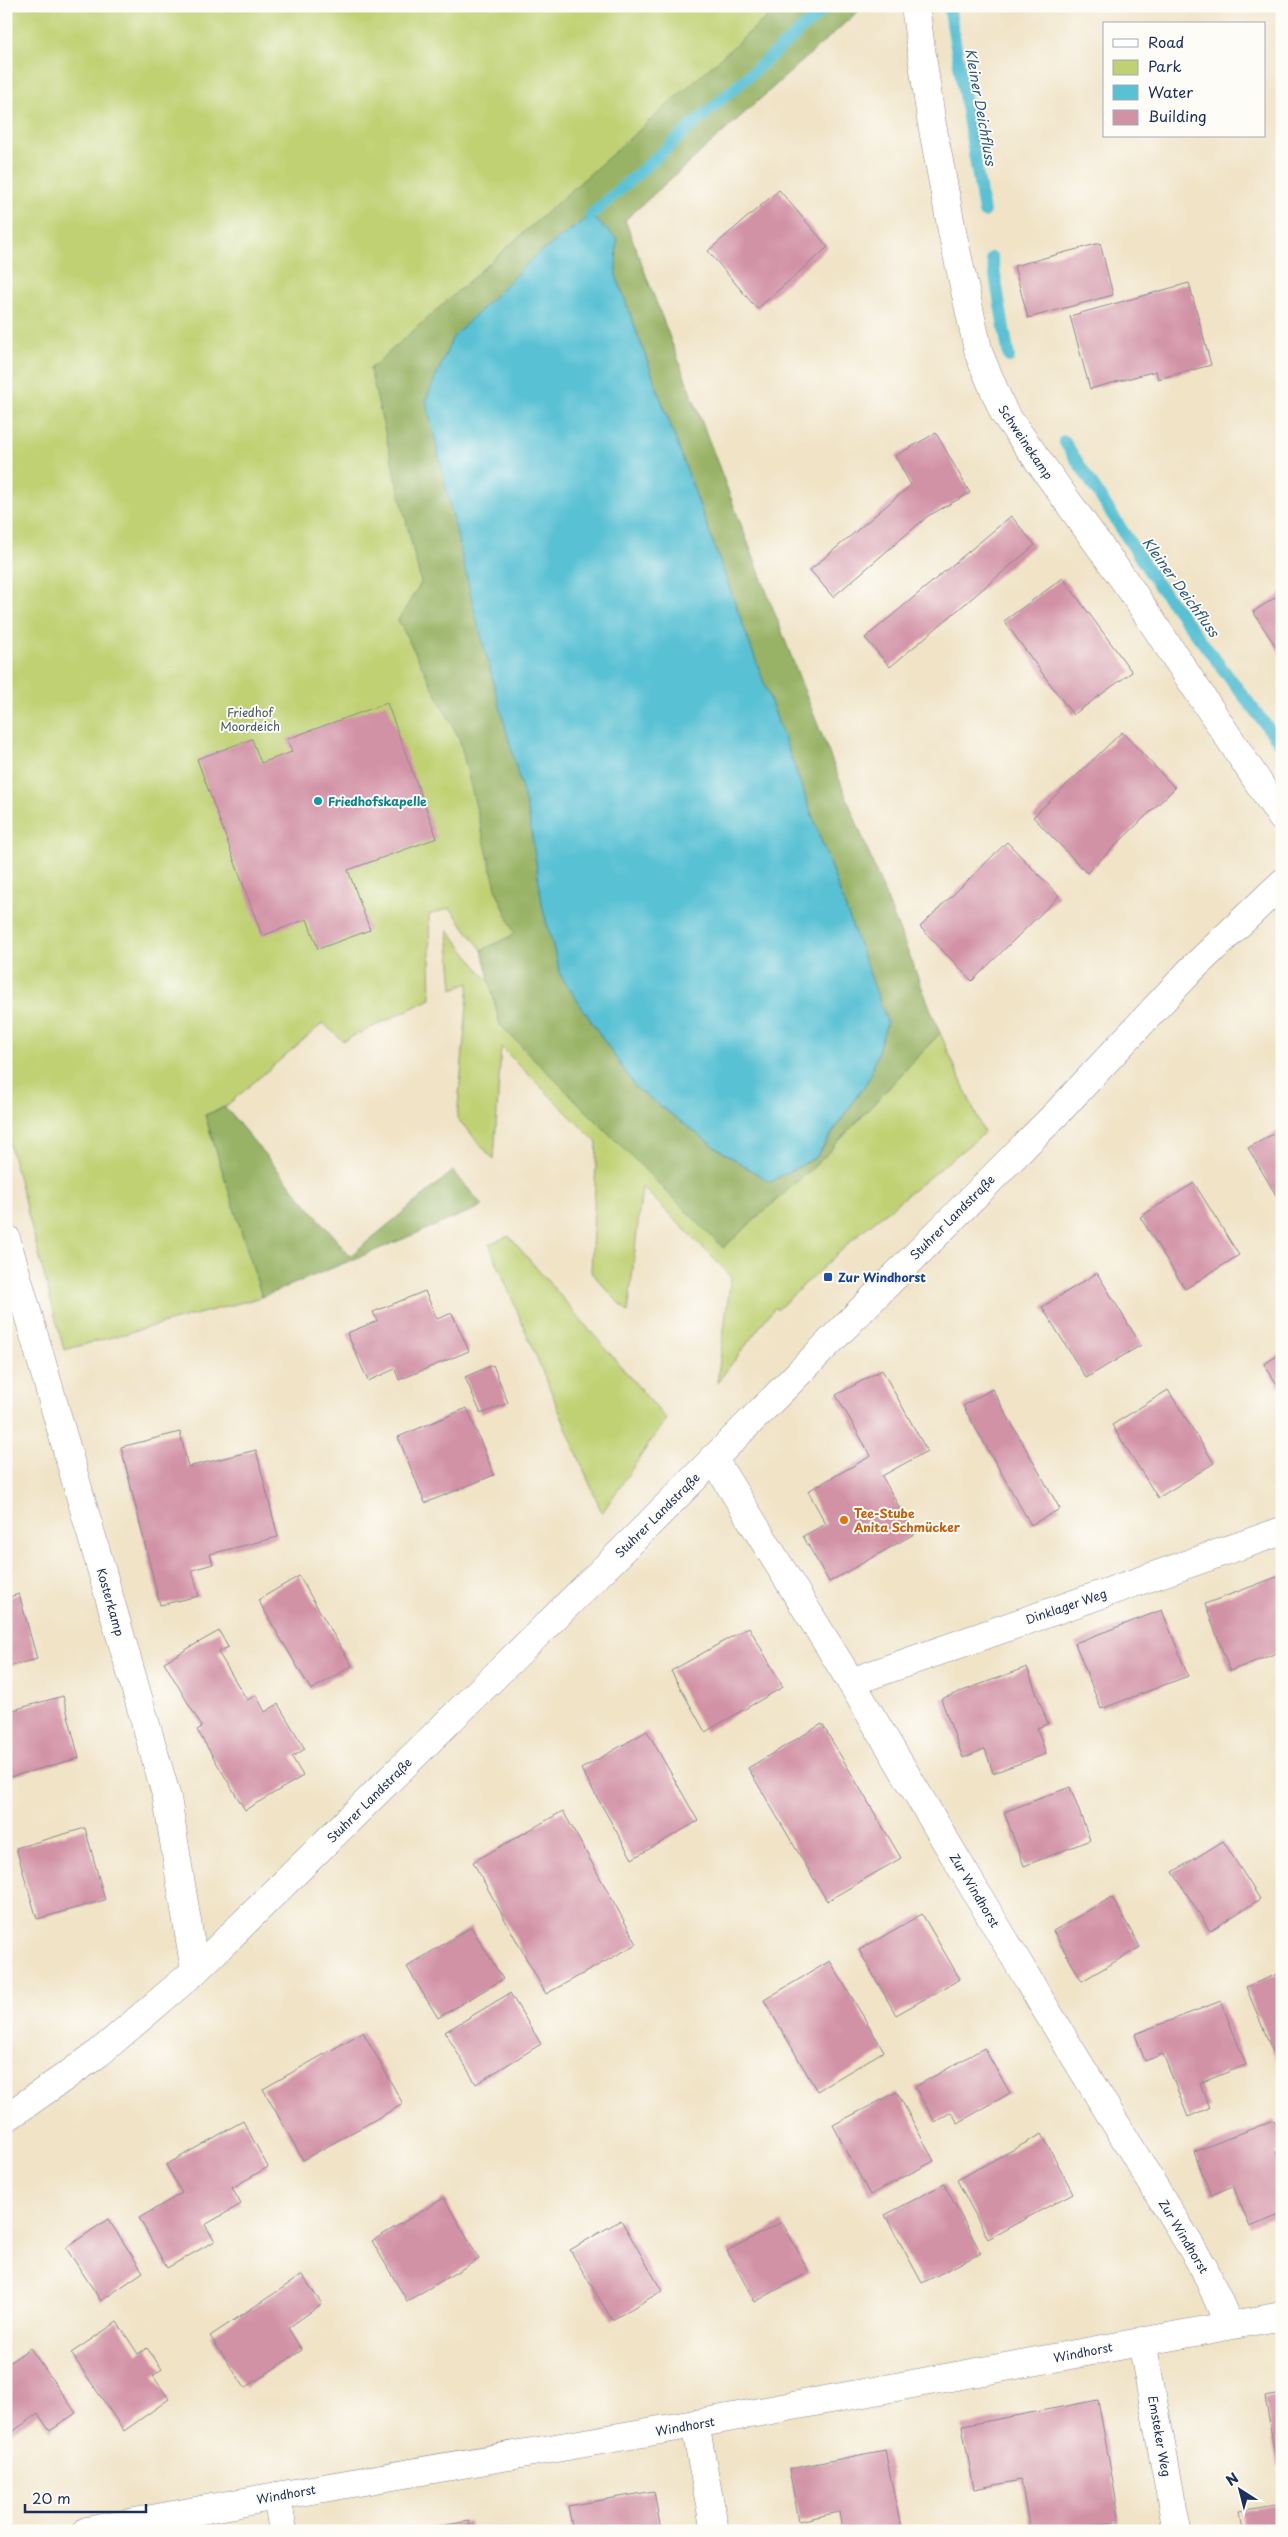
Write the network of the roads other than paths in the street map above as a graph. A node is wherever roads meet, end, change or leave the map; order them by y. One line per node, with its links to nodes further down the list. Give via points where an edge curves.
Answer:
1 (915, 6): 2 (street, Schweinekamp, via 953,236 979,354 1004,413 1129,587)
2 (1282, 818)
3 (1282, 883): 5 (street, Stuhrer Landstraße, via 1192,969 1057,1113)
4 (6, 1238): 8 (street, Kosterkamp, via 167,1798)
5 (713, 1458): 7 (street, Zur Windhorst); 8 (street, Stuhrer Landstraße)
6 (1282, 1531): 7 (street, Dinklager Weg)
7 (851, 1682): 11 (street, Zur Windhorst, via 1204,2268)
8 (195, 1971): 9 (street, Stuhrer Landstraße, via 99,2053)
9 (6, 2118)
10 (1282, 2316): 11 (street, Windhorst)
11 (1229, 2325): 12 (street, Windhorst)
12 (1142, 2341): 13 (street, Windhorst); 18 (street, Emsteker Weg)
13 (695, 2424): 14 (street, Windhorst); 17 (street)
14 (277, 2496): 15 (street, Windhorst); 16 (street)
15 (87, 2531)
16 (283, 2531)
17 (715, 2531)
18 (1177, 2531)

